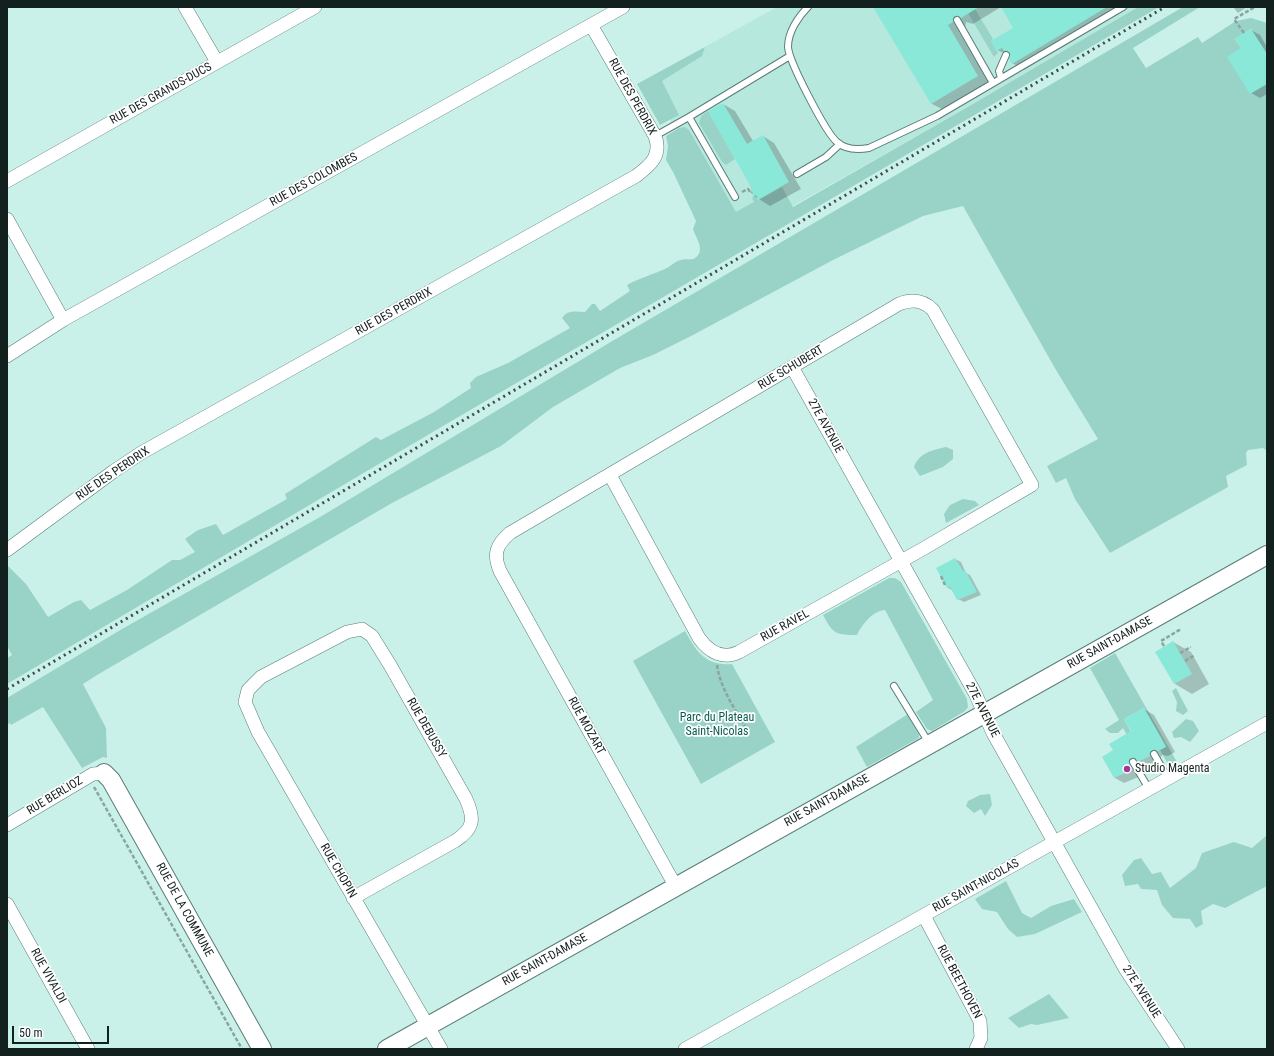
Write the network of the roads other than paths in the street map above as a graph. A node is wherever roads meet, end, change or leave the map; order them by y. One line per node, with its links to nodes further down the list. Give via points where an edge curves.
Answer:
1 (186, 7): 10 (street)
2 (315, 7): 10 (street, RUE DES GRANDS-DUCS)
3 (623, 7): 7 (street, RUE DES COLOMBES)
4 (808, 7): 9 (lane, via 790,38)
5 (1122, 7): 11 (lane)
6 (957, 20): 12 (lane)
7 (591, 25): 14 (street, RUE DES PERDRIX); 20 (street, RUE DES COLOMBES)
8 (1006, 55): 11 (lane, via 999,71)
9 (790, 56): 13 (lane); 15 (lane, via 824,124)
10 (217, 62): 17 (street, RUE DES GRANDS-DUCS)
11 (1001, 78): 12 (lane)
12 (993, 83): 15 (lane, via 937,116 869,148 851,149)
13 (689, 117): 14 (lane); 18 (lane)
14 (655, 136): 25 (street, RUE DES PERDRIX, via 658,149 654,160 636,176 141,453)
15 (840, 144): 16 (lane, via 826,158)
16 (797, 174)
17 (7, 181)
18 (735, 196)
19 (7, 219): 20 (street)
20 (63, 320): 21 (street, RUE DES COLOMBES)
21 (7, 356)
22 (792, 367): 23 (street, RUE SCHUBERT); 24 (street, RUE SCHUBERT, via 899,304 914,301 924,303 934,310); 27 (street, 27E AVENUE)
23 (610, 476): 27 (street, RUE RAVEL, via 700,638 706,647 720,655 733,655); 28 (street, RUE SCHUBERT, via 501,540 496,549)
24 (1032, 485): 27 (street, RUE RAVEL)
25 (7, 550)
26 (1267, 555): 31 (street, RUE SAINT-DAMASE)
27 (901, 561): 31 (street, 27E AVENUE)
28 (497, 565): 41 (street, RUE MOZART)
29 (894, 686): 33 (lane)
30 (248, 690): 42 (street, RUE CHOPIN, via 245,702 252,721); 42 (street, RUE DEBUSSY, via 256,681 268,674 347,632 362,629 372,636 387,659 466,799 472,816 471,826 465,835)
31 (984, 713): 33 (street, RUE SAINT-DAMASE); 40 (street, 27E AVENUE)
32 (1267, 723): 36 (street, RUE SAINT-NICOLAS)
33 (929, 744): 41 (street, RUE SAINT-DAMASE)
34 (1154, 754): 36 (lane)
35 (1134, 762): 38 (lane)
36 (1168, 778): 38 (street, RUE SAINT-NICOLAS)
37 (99, 780): 39 (street, RUE BERLIOZ, via 93,774); 47 (street, RUE DE LA COMMUNE, via 111,780)
38 (1149, 789): 40 (street, RUE SAINT-NICOLAS)
39 (7, 825)
40 (1055, 842): 44 (street, RUE SAINT-NICOLAS); 52 (street, 27E AVENUE, via 1126,970)
41 (676, 886): 45 (street, RUE SAINT-DAMASE)
42 (353, 898): 45 (street, RUE CHOPIN)
43 (7, 904): 46 (street, RUE VIVALDI)
44 (924, 916): 50 (street, RUE SAINT-NICOLAS); 51 (street, RUE BEETHOVEN, via 980,1021 981,1038)
45 (428, 1026): 48 (street, RUE SAINT-DAMASE); 49 (street, RUE CHOPIN)
46 (88, 1049)
47 (262, 1049)
48 (388, 1049)
49 (441, 1049)
50 (685, 1049)
51 (976, 1049)
52 (1178, 1049)

